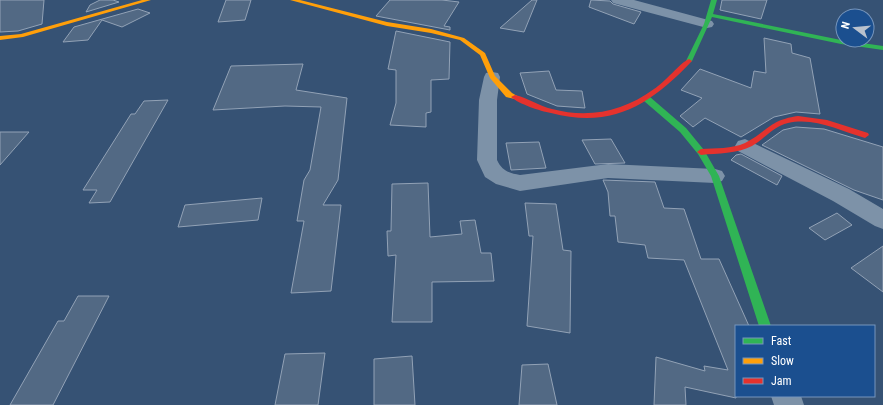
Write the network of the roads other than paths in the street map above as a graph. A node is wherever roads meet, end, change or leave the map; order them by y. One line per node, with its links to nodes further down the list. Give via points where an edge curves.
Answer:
1 (148, 0): 6 (street, via 21,36)
2 (293, 0): 8 (street, via 387,24 462,39 483,54)
3 (618, 0): 5 (street)
4 (714, 0): 5 (street)
5 (708, 20): 7 (street); 9 (street, via 690,60 669,83)
6 (0, 38)
7 (883, 48)
8 (492, 77): 9 (street, via 509,95 554,112 587,116 619,112); 13 (street, via 488,100 487,160 492,172 503,179 520,183 608,171)
9 (647, 99): 12 (street, via 684,130)
10 (865, 135): 11 (street, via 809,120 786,120)
11 (745, 146): 12 (street); 14 (street, via 841,195)
12 (701, 152): 13 (street)
13 (715, 176): 15 (street)
14 (883, 220)
15 (765, 325)

